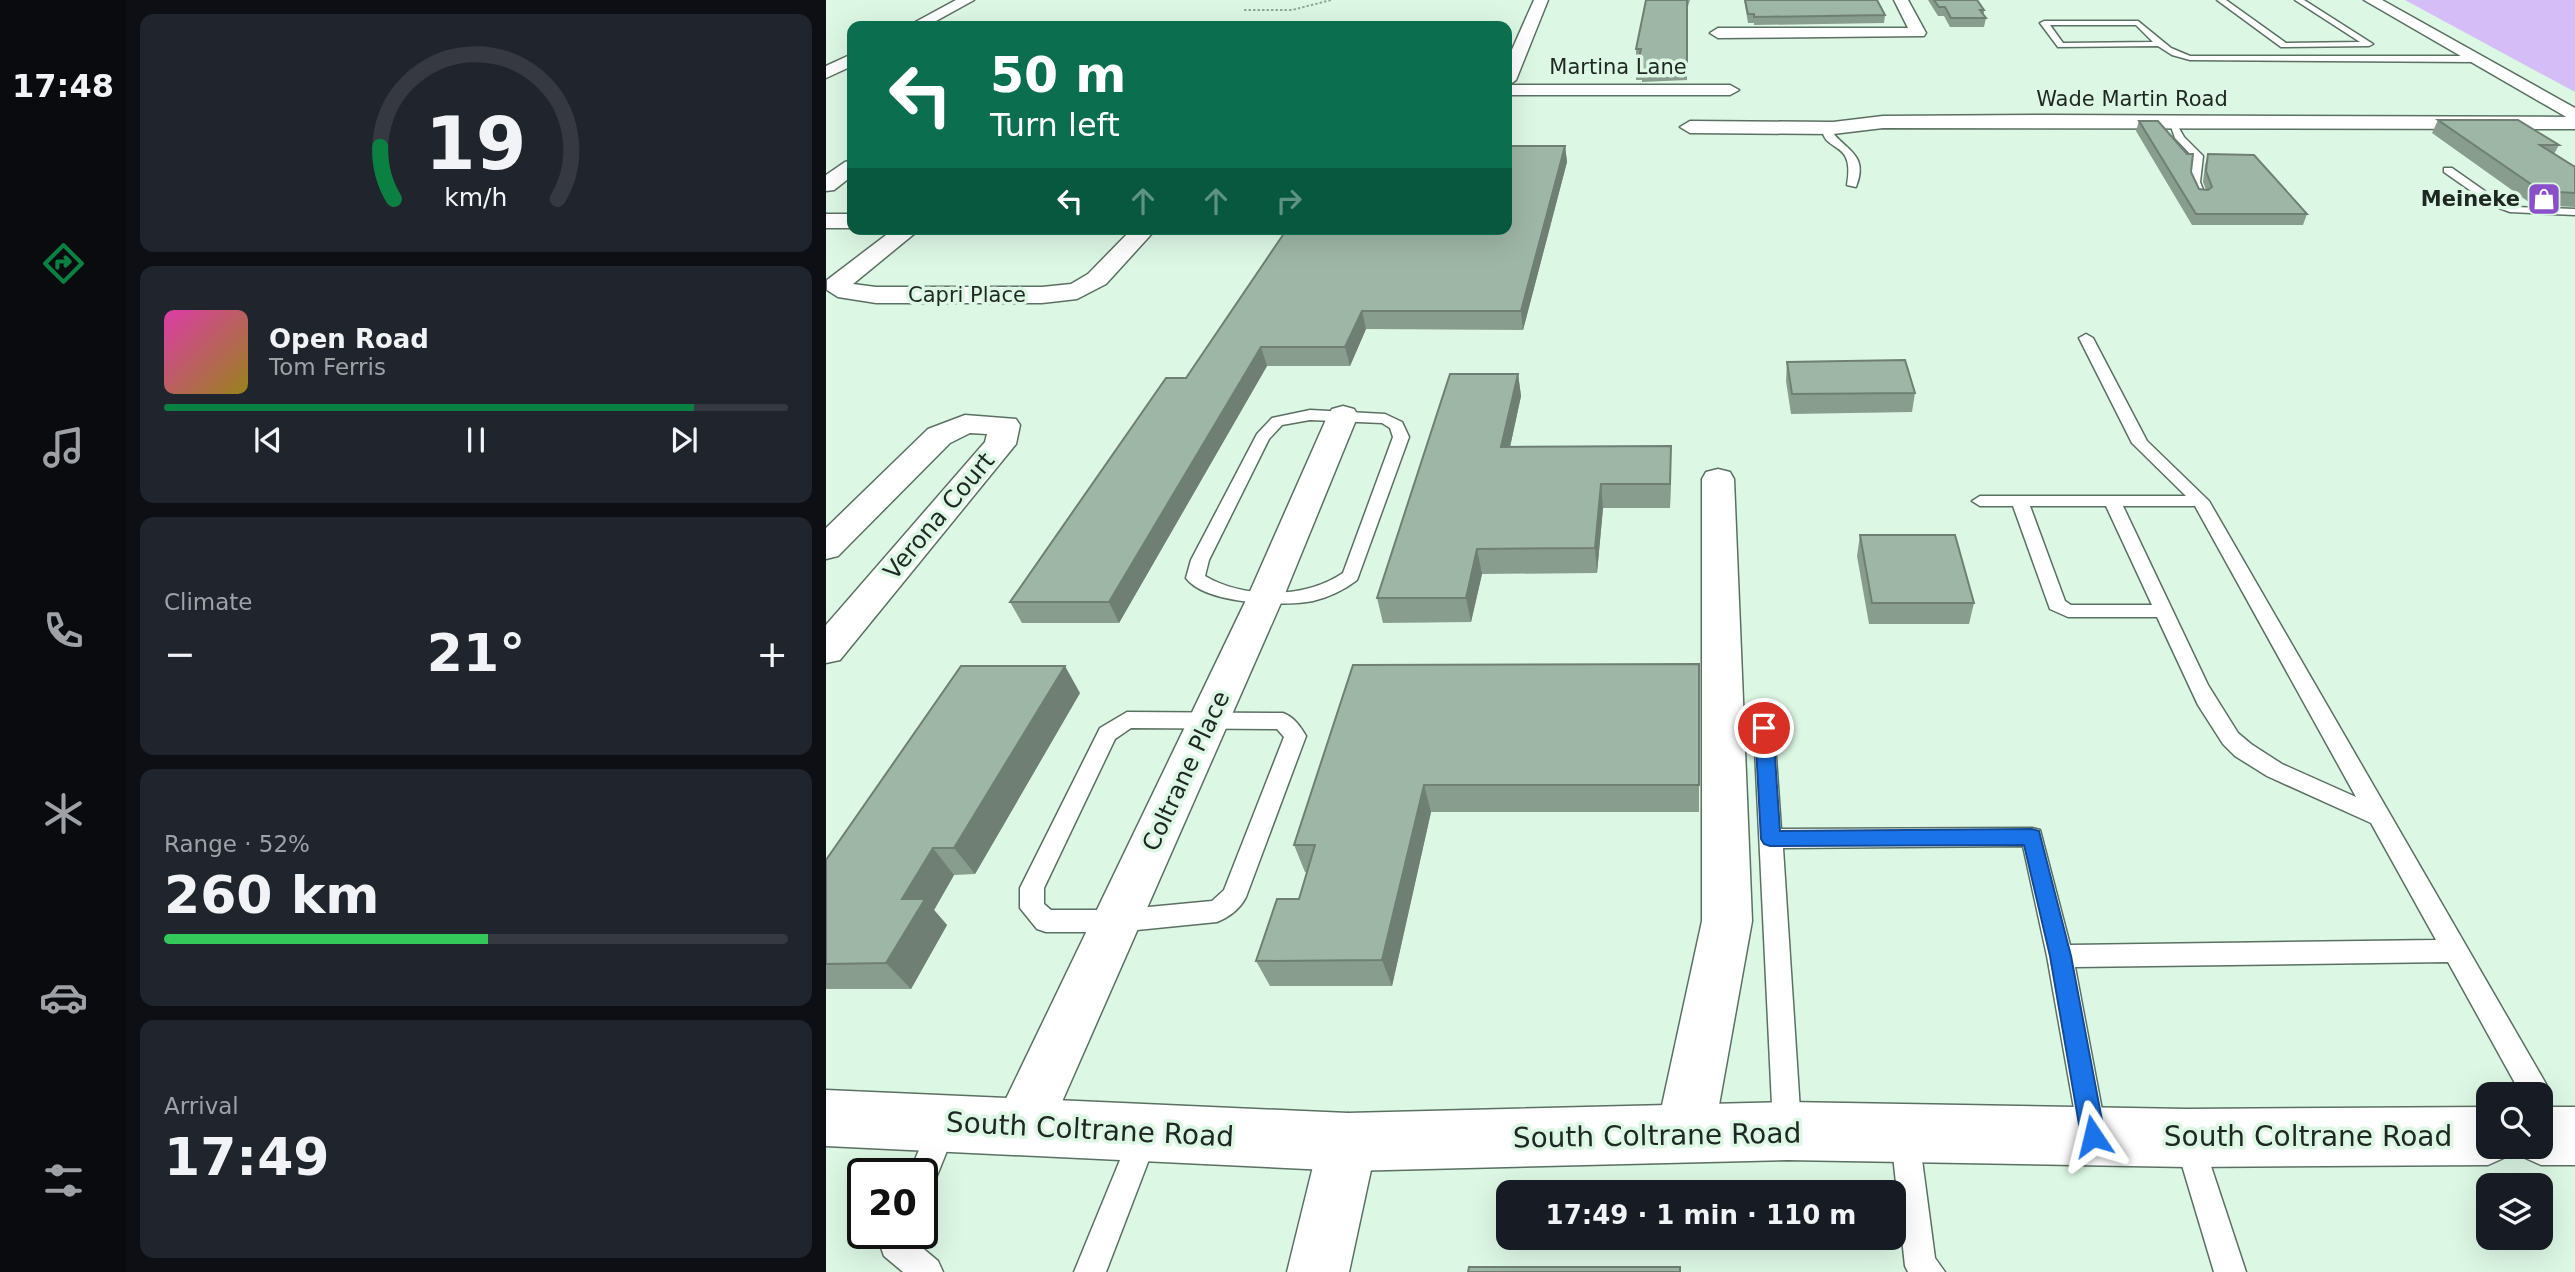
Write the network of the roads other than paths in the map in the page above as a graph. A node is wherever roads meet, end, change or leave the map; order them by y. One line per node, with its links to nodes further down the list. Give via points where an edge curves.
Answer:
1 (967, 0): 8 (street)
2 (1541, 0): 10 (street)
3 (1901, 0): 7 (street, via 1918,33 1718,39)
4 (2221, 0): 5 (lane, via 2284,45 2369,44)
5 (2299, 0)
6 (2371, 0): 12 (street)
7 (1717, 11)
8 (926, 21)
9 (1512, 34): 10 (street)
10 (1528, 34): 15 (street)
11 (2160, 44): 11 (lane, via 2138,23 2043,23 2061,45); 12 (lane, via 2176,56 2190,58)
12 (2475, 59): 18 (street)
13 (847, 64): 16 (street)
14 (1719, 67): 17 (street, Martina Lane, via 1734,96)
15 (1512, 69)
16 (827, 85)
17 (1512, 90)
18 (2575, 116)
19 (2172, 123): 20 (street, Wade Martin Road); 22 (street, Wade Martin Road, via 1883,122); 27 (lane, via 2198,156 2195,182)
20 (2575, 123)
21 (1689, 127): 22 (street, Wade Martin Road)
22 (1825, 128): 26 (lane, via 1851,153 1856,164)
23 (847, 170): 25 (street)
24 (2448, 170): 28 (lane, via 2495,203 2514,210)
25 (826, 185)
26 (1852, 185)
27 (2201, 197)
28 (2575, 212)
29 (826, 221): 30 (street)
30 (847, 221)
31 (901, 235): 32 (street, Capri Place, via 836,285 847,292 876,295 1077,291 1097,279)
32 (1138, 235)
33 (2086, 338): 40 (lane, via 2140,443)
34 (1343, 415): 35 (lane, via 1288,418 1277,421); 42 (street, Coltrane Place); 42 (lane, via 1385,419 1397,425 1401,437 1351,576 1310,596)
35 (1262, 437): 42 (lane, via 1195,578 1225,591)
36 (1718, 479): 58 (street, via 1727,921)
37 (1980, 501): 38 (lane)
38 (2020, 501): 39 (lane); 43 (lane, via 2061,609)
39 (2112, 501): 40 (lane); 43 (lane)
40 (2201, 501): 47 (lane)
41 (826, 548): 44 (street, Verona Court, via 939,436 965,424 1005,425 1000,444)
42 (1266, 596): 45 (street, Coltrane Place)
43 (2164, 611): 47 (lane, via 2216,719 2241,749)
44 (826, 650)
45 (1210, 720): 49 (street, Coltrane Place); 49 (lane, via 1283,721 1295,736 1234,897 1217,911); 49 (lane, via 1126,720 1107,734 1032,888 1032,908 1046,921)
46 (1764, 728): 48 (lane)
47 (2378, 817): 50 (lane)
48 (1770, 839): 51 (lane, via 2032,837); 57 (lane)
49 (1117, 921): 55 (street, Coltrane Place)
50 (2454, 951): 51 (lane); 52 (lane)
51 (2060, 956): 60 (lane)
52 (2529, 1082)
53 (826, 1118): 54 (street, South Coltrane Road)
54 (945, 1122): 55 (street, South Coltrane Road); 64 (lane)
55 (1023, 1125): 56 (street, South Coltrane Road)
56 (1146, 1131): 63 (street, South Coltrane Road); 67 (lane)
57 (1787, 1131): 58 (street, South Coltrane Road); 59 (street, South Coltrane Road)
58 (1685, 1133): 63 (street, South Coltrane Road)
59 (1905, 1133): 60 (street, South Coltrane Road); 69 (lane, via 1921,1266)
60 (2093, 1136): 62 (street, South Coltrane Road)
61 (2476, 1136): 62 (street, South Coltrane Road)
62 (2187, 1138): 70 (lane)
63 (1348, 1142): 68 (street)
64 (930, 1158)
65 (900, 1249): 66 (lane)
66 (927, 1272)
67 (1090, 1272)
68 (1318, 1272)
69 (1929, 1272)
70 (2230, 1272)

